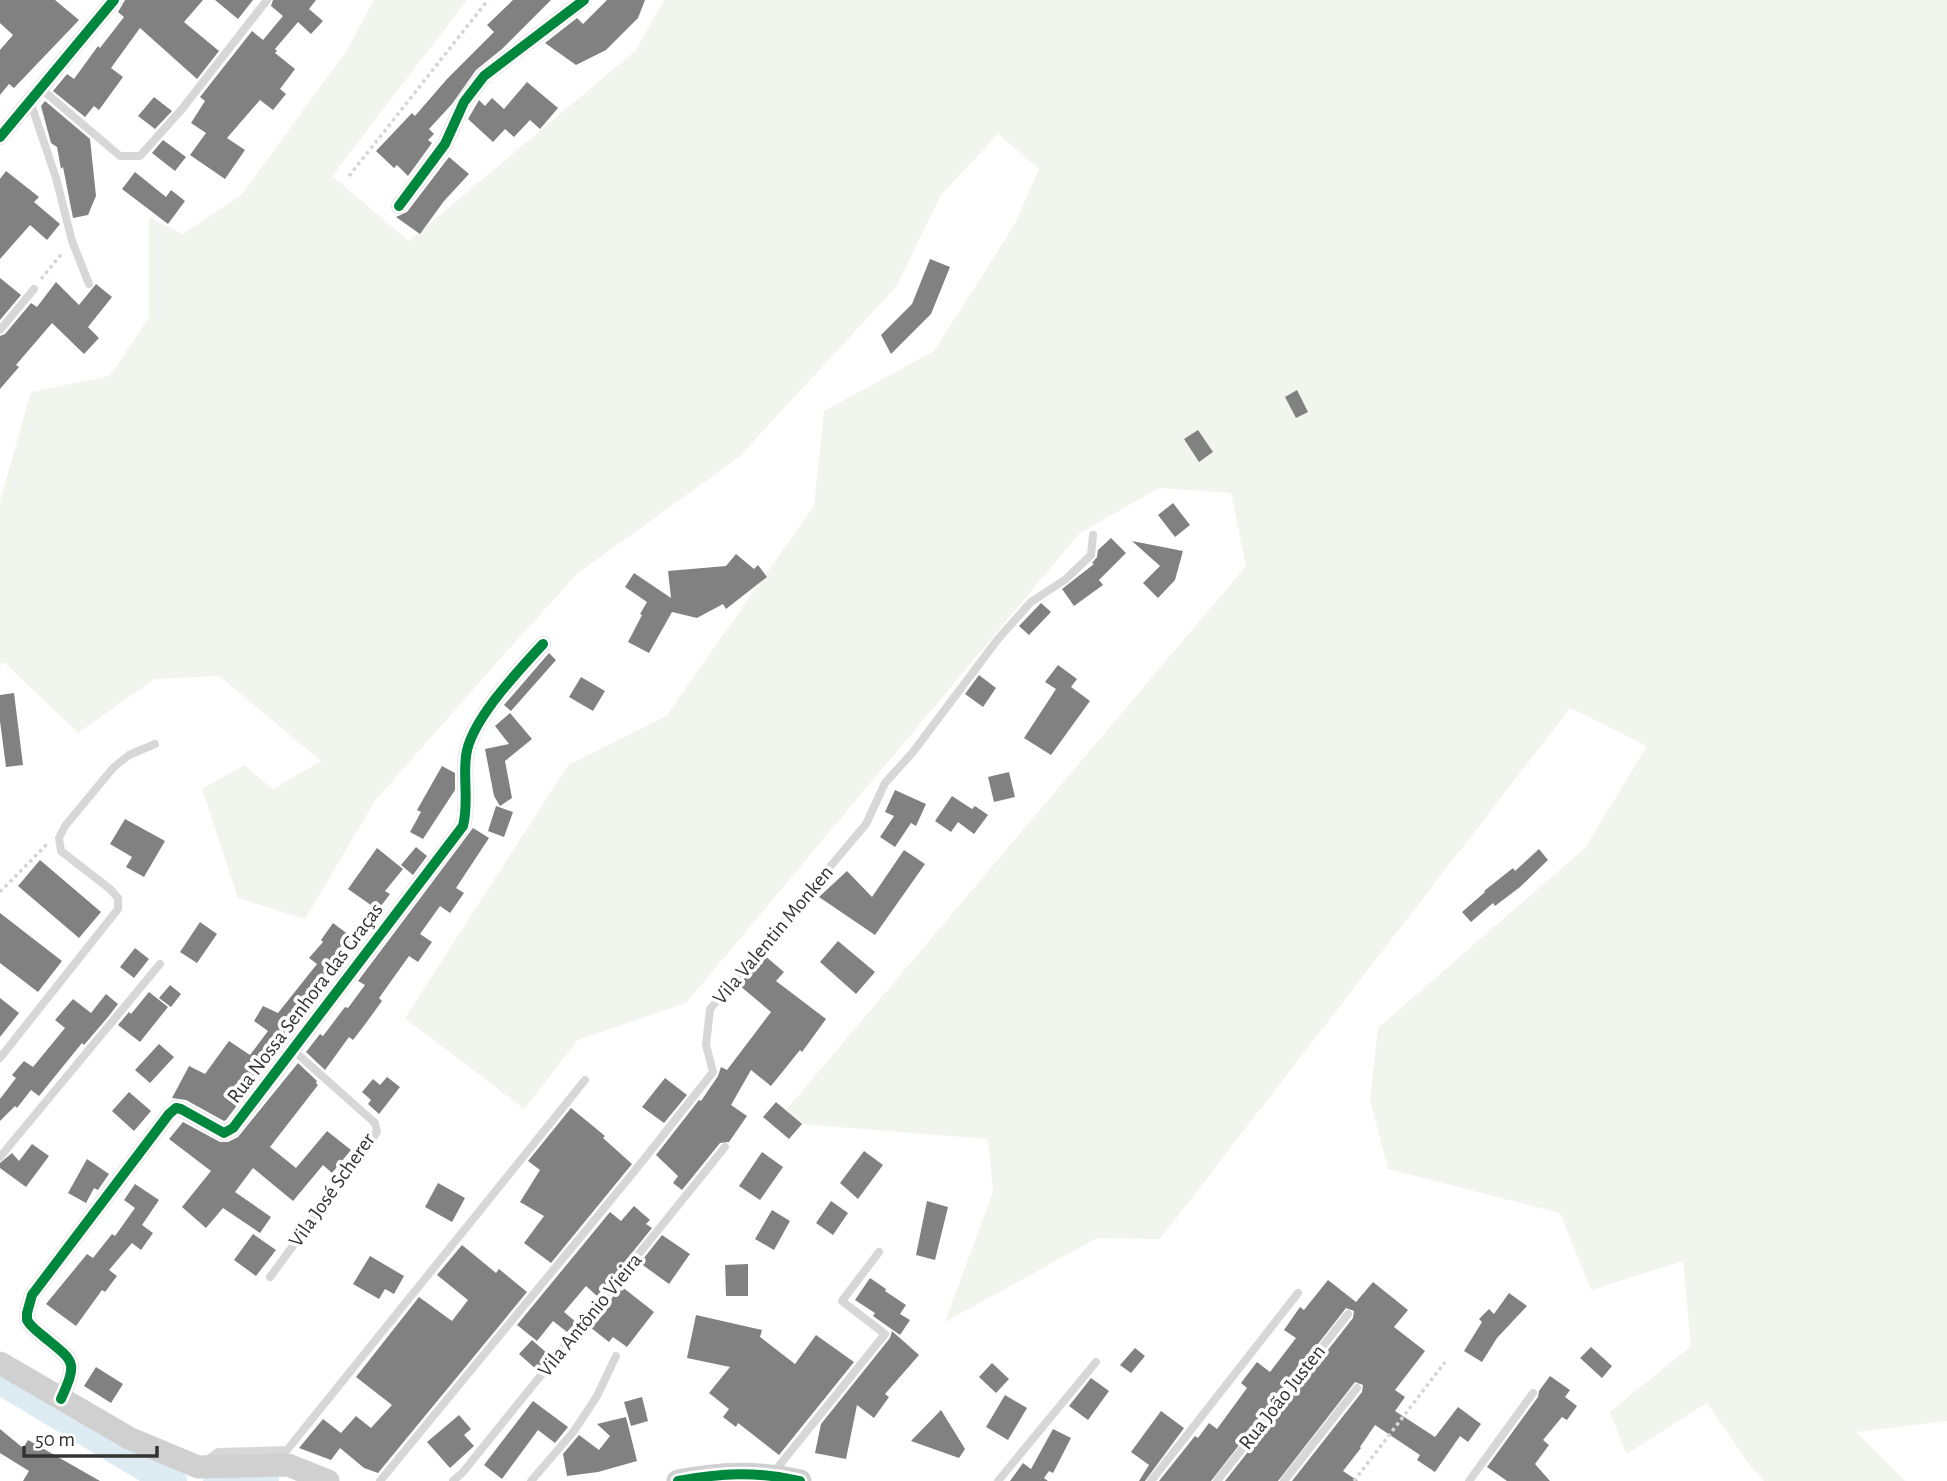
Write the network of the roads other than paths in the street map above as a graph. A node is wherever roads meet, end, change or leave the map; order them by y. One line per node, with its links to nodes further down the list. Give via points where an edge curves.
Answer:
1 (114, 0): 4 (street)
2 (267, 0): 4 (lane, via 140,156 120,156)
3 (584, 0): 6 (street, via 484,76 464,102 444,144)
4 (34, 94): 5 (street); 7 (lane, via 72,241)
5 (0, 137)
6 (399, 206)
7 (89, 284)
8 (34, 289): 9 (lane)
9 (0, 330)
10 (1093, 535): 32 (lane, Vila Valentin Monken, via 1091,555 1031,602 998,639 885,783 866,824 710,1009 706,1045 713,1072)
11 (543, 644): 14 (street, Rua Nossa Senhora das Graças, via 510,681 471,741 466,753 463,826)
12 (155, 744): 15 (lane, via 113,768 59,838 61,850 118,898 118,909)
13 (160, 964): 18 (lane)
14 (294, 1051): 20 (lane, Vila José Scherer, via 376,1123 377,1132); 28 (street, Rua Nossa Senhora das Graças, via 233,1129 224,1133 181,1109 169,1114 32,1295 27,1320 72,1364)
15 (0, 1058)
16 (585, 1080): 29 (lane, via 287,1450 218,1452)
17 (725, 1147): 33 (lane, Vila Antônio Vieira)
18 (0, 1157)
19 (879, 1252): 30 (lane, via 842,1301 886,1334)
20 (270, 1277)
21 (1298, 1293): 38 (lane)
22 (1348, 1314): 39 (lane, Rua João Justen)
23 (616, 1356): 34 (lane, via 574,1432)
24 (1096, 1362): 37 (lane)
25 (0, 1363): 28 (street)
26 (1357, 1388): 40 (lane)
27 (1533, 1393): 41 (lane)
28 (61, 1399): 29 (street, via 129,1438)
29 (198, 1467): 31 (street, via 288,1465)
30 (772, 1474): 35 (street); 36 (street)
31 (328, 1481)
32 (380, 1481)
33 (453, 1481)
34 (531, 1481)
35 (678, 1481)
36 (800, 1481)
37 (998, 1481)
38 (1151, 1481)
39 (1217, 1481)
40 (1284, 1481)
41 (1469, 1481)

